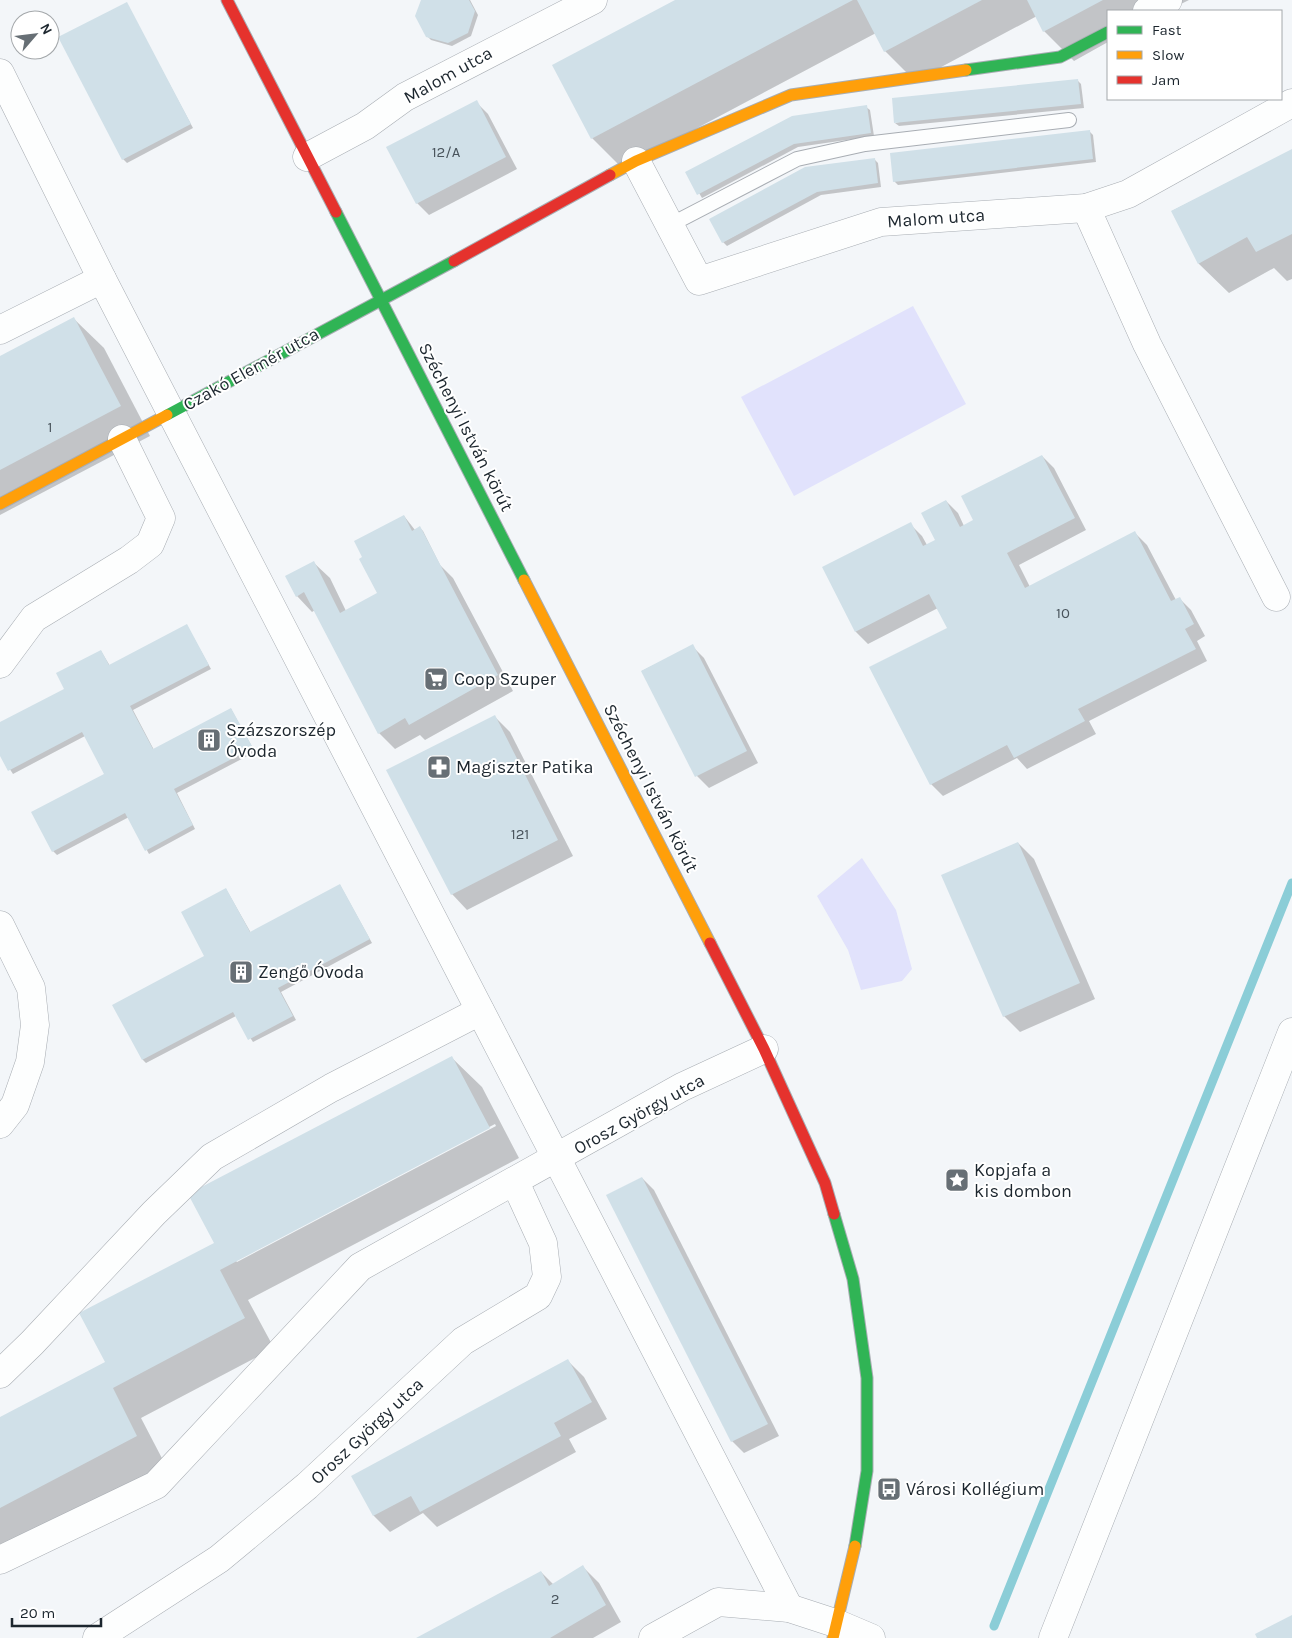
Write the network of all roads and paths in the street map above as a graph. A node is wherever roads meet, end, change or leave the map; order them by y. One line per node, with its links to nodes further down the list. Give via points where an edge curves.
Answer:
1 (227, 0): 9 (street, Széchenyi István körút)
2 (593, 0): 9 (street, Malom utca, via 404,97 365,126)
3 (1168, 0): 4 (street)
4 (1149, 10)
5 (1107, 33): 10 (street, via 1060,58 791,95)
6 (0, 73): 13 (street)
7 (1292, 103): 11 (street, Malom utca, via 1128,194)
8 (1069, 120): 12 (lane, via 865,144 797,159)
9 (308, 157): 14 (street, Széchenyi István körút)
10 (636, 162): 12 (street, Malom utca); 14 (street)
11 (1086, 208): 12 (street, Malom utca, via 881,222 699,281); 19 (street, via 1147,344)
12 (670, 225)
13 (102, 279): 15 (street); 16 (street)
14 (381, 299): 16 (street, Czakó Elemér utca); 24 (street, Széchenyi István körút)
15 (0, 330)
16 (172, 413): 17 (street, Czakó Elemér utca); 22 (street)
17 (122, 439): 18 (street, Czakó Elemér utca); 20 (street, via 160,518 150,544 34,618)
18 (0, 504)
19 (1276, 597)
20 (0, 664)
21 (0, 925): 25 (street, via 31,988 35,1025 30,1062 15,1105)
22 (480, 1011): 26 (street); 28 (street, via 331,1088 212,1158 154,1213)
23 (1292, 1032): 35 (street)
24 (764, 1050): 26 (street, Orosz György utca, via 682,1087); 31 (street, Széchenyi István körút, via 825,1184 853,1279 867,1378 867,1471 852,1566)
25 (0, 1124)
26 (557, 1159): 27 (street, Orosz György utca); 30 (street)
27 (515, 1182): 29 (street, Orosz György utca, via 360,1267 156,1485); 32 (street, Orosz György utca, via 542,1243 547,1276 538,1296 463,1341 307,1486 219,1559)
28 (0, 1374)
29 (0, 1560)
30 (789, 1608): 31 (street); 33 (street, via 718,1602)
31 (836, 1631): 34 (street)
32 (97, 1638)
33 (653, 1638)
34 (871, 1638)
35 (1053, 1638)

